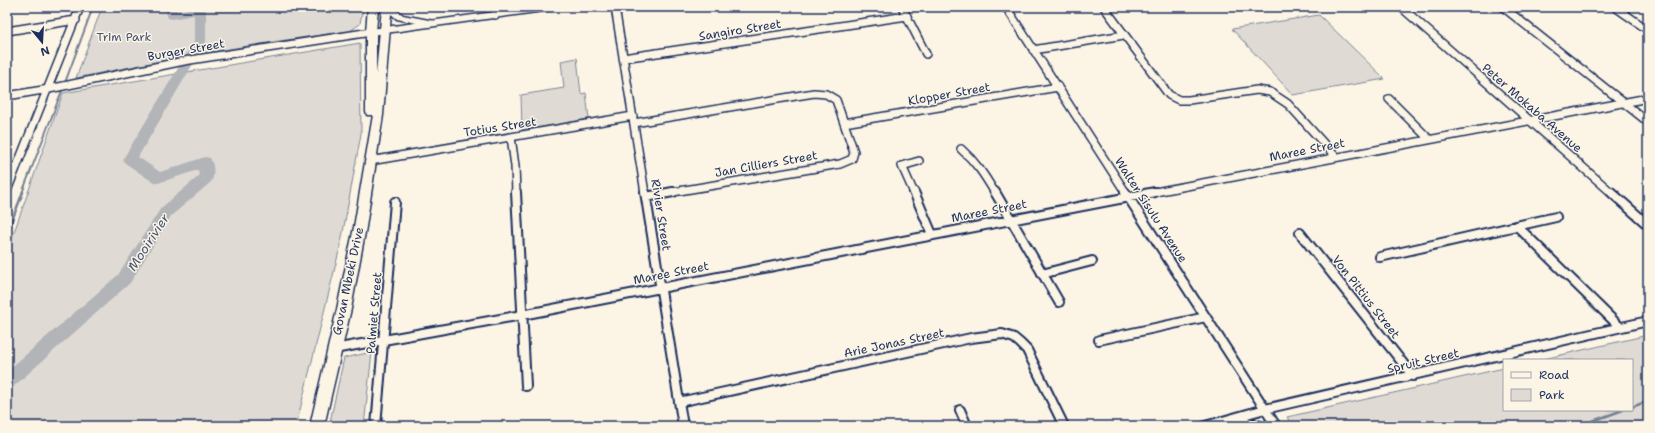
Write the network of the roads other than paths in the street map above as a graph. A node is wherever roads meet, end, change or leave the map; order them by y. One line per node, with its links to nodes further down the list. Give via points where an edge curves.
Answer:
1 (80, 7): 14 (street)
2 (374, 7): 19 (main road, Govan Mbeki Drive)
3 (388, 7): 15 (main road, via 400,17); 16 (main road, Govan Mbeki Drive)
4 (551, 7): 12 (street)
5 (615, 7): 23 (street, Rivier Street)
6 (902, 7): 13 (street)
7 (1006, 7): 21 (street, Walter Sisulu Avenue)
8 (1104, 7): 20 (street)
9 (1401, 7): 31 (street, Peter Mokaba Avenue)
10 (1503, 7): 29 (street)
11 (1615, 7): 17 (street)
12 (495, 11): 15 (street)
13 (907, 16): 22 (street); 23 (street, Sangiro Street)
14 (76, 20): 18 (street); 25 (street)
15 (432, 23): 16 (street)
16 (385, 30): 19 (street); 34 (main road, Govan Mbeki Drive)
17 (1648, 30)
18 (7, 31)
19 (371, 32): 25 (street, Burger Street, via 184,61); 34 (main road, Govan Mbeki Drive, via 371,116)
20 (1124, 35): 21 (street); 38 (street, via 1169,95 1175,99 1188,100 1250,90 1267,90 1288,104)
21 (1033, 50): 24 (street, Walter Sisulu Avenue)
22 (926, 54)
23 (623, 58): 30 (street, Rivier Street)
24 (1058, 87): 33 (street, Klopper Street); 45 (street, Walter Sisulu Avenue)
25 (48, 89): 26 (street, Burger Street); 41 (street)
26 (7, 96)
27 (1389, 98): 36 (street)
28 (1648, 98): 29 (street, Maree Street)
29 (1623, 103): 31 (street, Maree Street); 32 (street)
30 (633, 119): 33 (street, Totius Street, via 819,93 830,95 836,100); 35 (street, Totius Street); 44 (street, Rivier Street)
31 (1528, 120): 36 (street, Maree Street); 49 (street, Peter Mokaba Avenue)
32 (1648, 122)
33 (844, 123): 44 (street, Jan Cilliers Street, via 854,152 849,161)
34 (374, 135): 39 (main road, Govan Mbeki Drive)
35 (511, 137): 39 (street, Totius Street); 58 (street, via 515,166)
36 (1429, 139): 38 (street, Maree Street)
37 (961, 149): 48 (street, via 981,169)
38 (1336, 157): 45 (street, Maree Street)
39 (370, 160): 64 (main road, Govan Mbeki Drive, via 353,265)
40 (918, 161): 52 (street, via 902,166)
41 (17, 166): 42 (street); 43 (street)
42 (7, 168)
43 (7, 191)
44 (646, 197): 56 (street, Rivier Street)
45 (1130, 198): 48 (street, Maree Street); 59 (street, Walter Sisulu Avenue)
46 (395, 202): 62 (street, Palmiet Street)
47 (1556, 217): 50 (street)
48 (1011, 219): 52 (street, Maree Street); 55 (street)
49 (1648, 225)
50 (1517, 226): 53 (street); 61 (street)
51 (1300, 233): 65 (street, Von Pittius Street)
52 (932, 234): 56 (street, Maree Street)
53 (1380, 257)
54 (1092, 261): 55 (street)
55 (1042, 274): 57 (street)
56 (660, 287): 58 (street, Maree Street); 67 (street, Rivier Street)
57 (1059, 302)
58 (522, 315): 62 (street, Maree Street); 66 (street)
59 (1206, 317): 63 (street); 68 (street, Walter Sisulu Avenue)
60 (1648, 321): 61 (street, Spruit Street)
61 (1620, 327): 65 (street, Spruit Street)
62 (383, 340): 64 (street, Maree Street); 72 (street, Palmiet Street)
63 (1099, 340)
64 (334, 349): 71 (main road, Govan Mbeki Drive)
65 (1413, 376): 68 (street, Spruit Street)
66 (526, 386)
67 (679, 402): 73 (street, Rivier Street); 75 (street, Arie Jonas Street, via 971,338 1003,334 1019,340 1027,350)
68 (1265, 409): 70 (street, Spruit Street); 78 (street, Walter Sisulu Avenue)
69 (960, 410): 74 (street)
70 (1224, 422): 76 (street, Spruit Street); 77 (street, via 1244,421)
71 (317, 426)
72 (376, 426)
73 (683, 426)
74 (967, 426)
75 (1064, 426)
76 (1204, 426)
77 (1260, 426)
78 (1276, 426)

